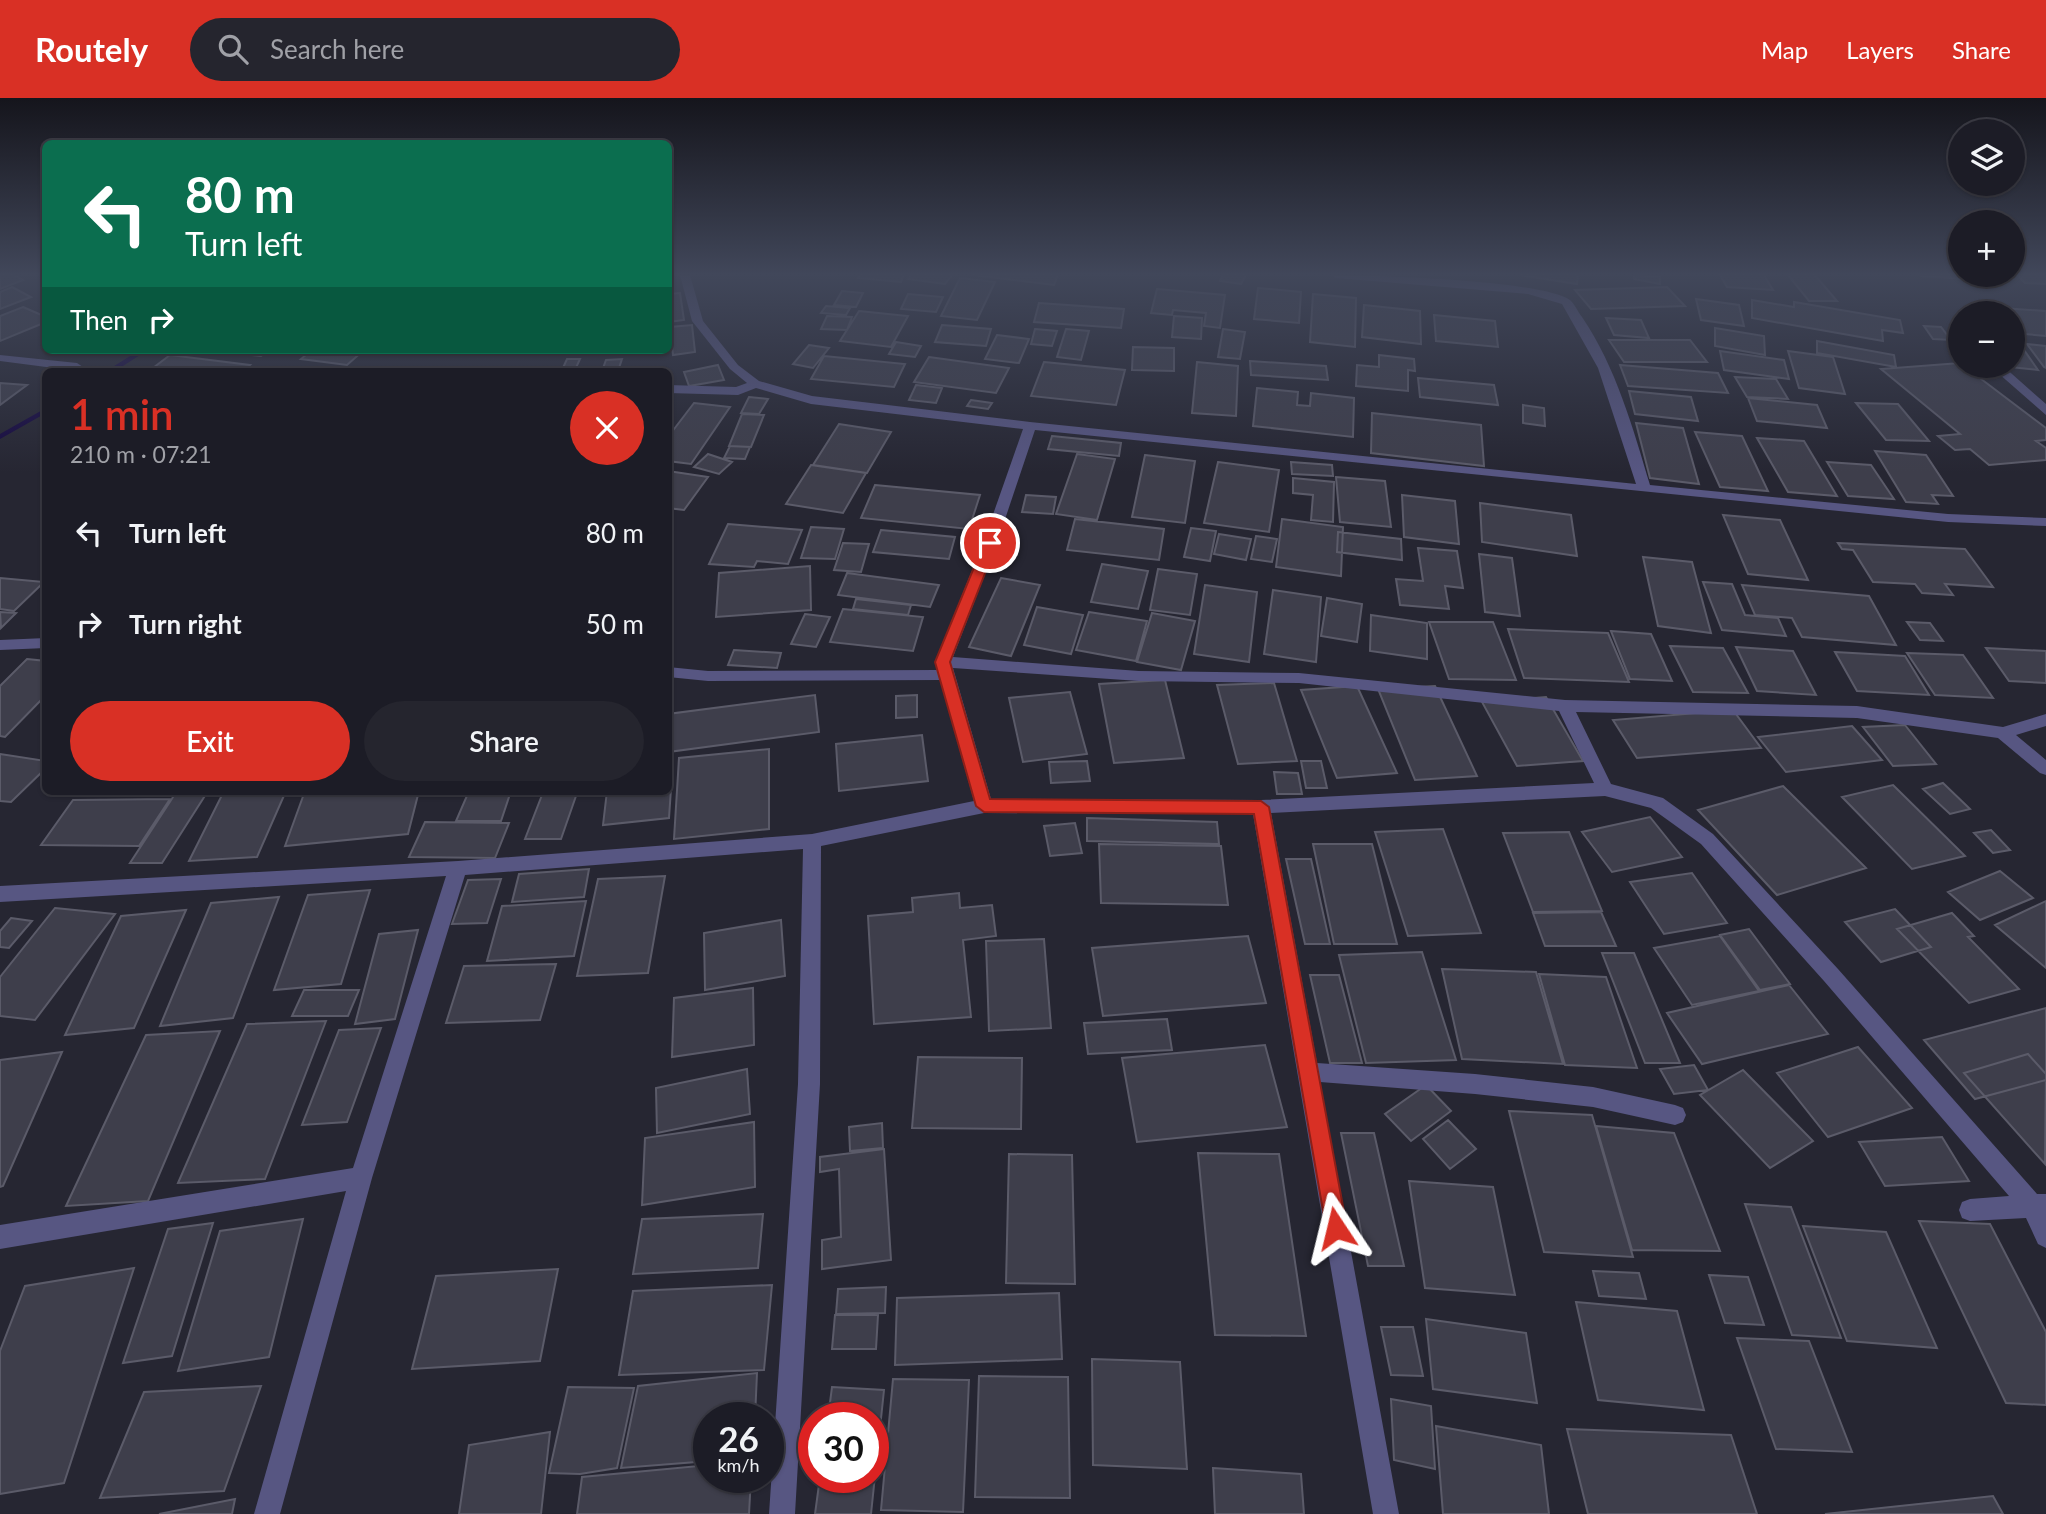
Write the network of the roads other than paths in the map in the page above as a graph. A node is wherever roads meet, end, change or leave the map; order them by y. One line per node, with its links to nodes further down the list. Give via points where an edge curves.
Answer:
1 (714, 341): 6 (street)
2 (1589, 341): 10 (street, via 1621,409)
3 (0, 358): 4 (street)
4 (77, 367)
5 (2009, 378): 8 (street)
6 (755, 384): 7 (street, via 738,391); 9 (street, via 811,400)
7 (672, 389)
8 (2046, 411)
9 (1030, 426): 10 (street); 14 (street)
10 (1644, 488): 11 (street, via 1948,518)
11 (2046, 522)
12 (42, 643): 13 (street)
13 (0, 645)
14 (944, 669): 15 (street, via 708,676); 16 (street, via 1299,678); 21 (street)
15 (672, 672)
16 (1565, 706): 18 (street, via 1857,712); 20 (street)
17 (2046, 720): 18 (street)
18 (2003, 733): 19 (street)
19 (2046, 769)
20 (1605, 789): 22 (street); 29 (street, via 1657,803 1707,839)
21 (984, 806): 22 (street); 23 (street)
22 (1261, 807): 26 (street)
23 (812, 841): 24 (street); 34 (street, via 809,1084)
24 (458, 868): 25 (street); 28 (street)
25 (0, 894)
26 (1309, 1072): 27 (street, via 1580,1096); 35 (street)
27 (1675, 1115)
28 (361, 1178): 32 (street); 33 (street)
29 (2040, 1206): 30 (street); 31 (street)
30 (1970, 1210)
31 (2046, 1236)
32 (0, 1237)
33 (267, 1514)
34 (782, 1514)
35 (1386, 1514)

